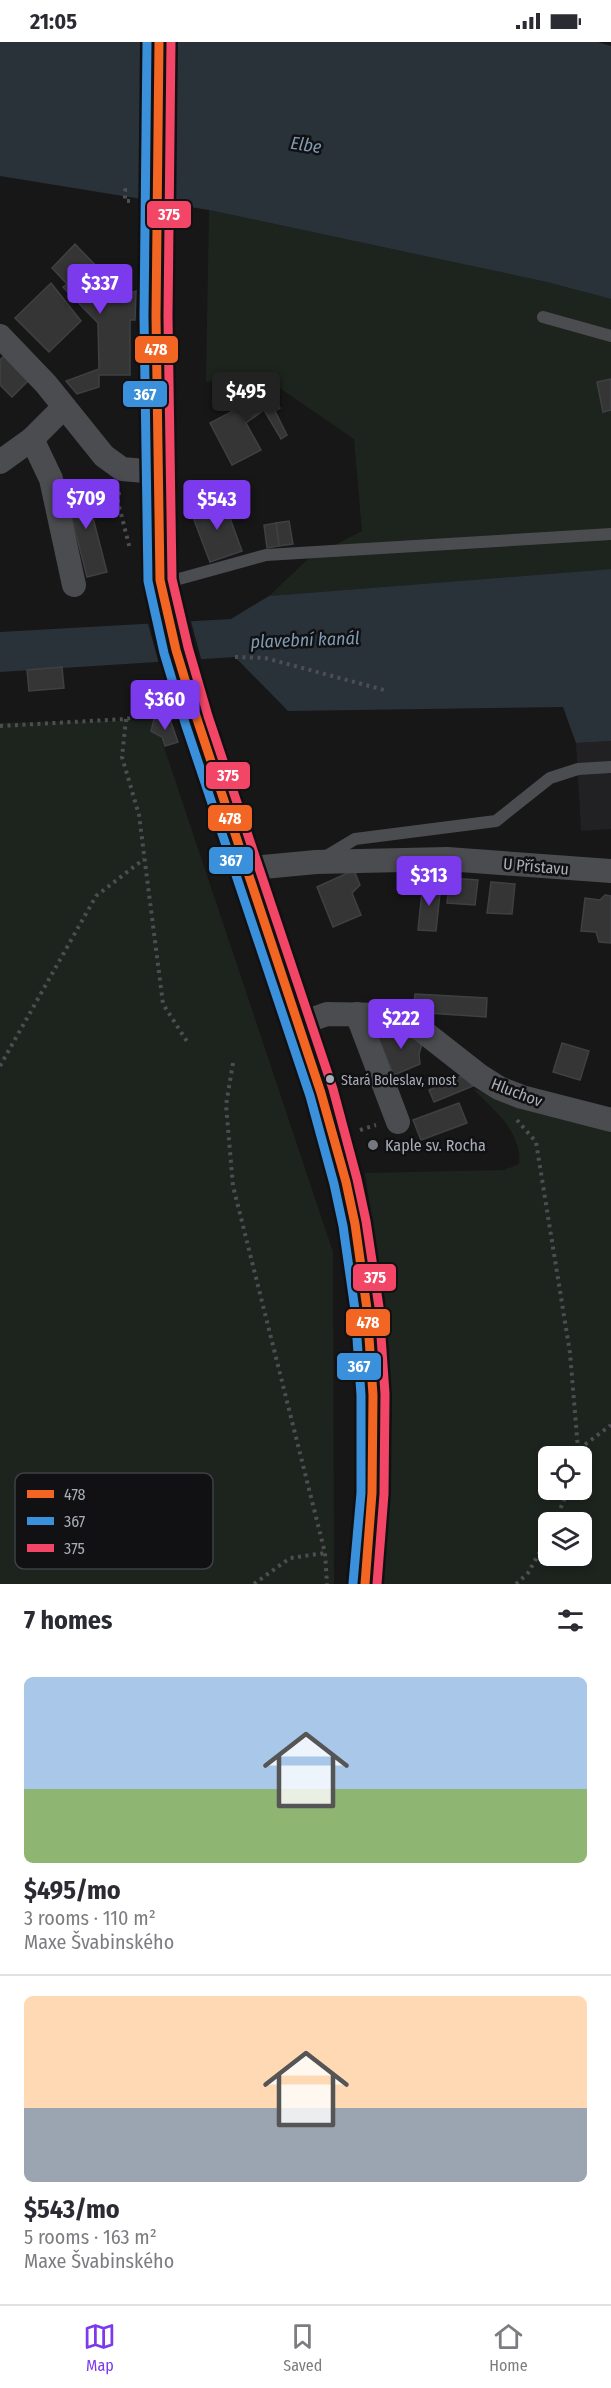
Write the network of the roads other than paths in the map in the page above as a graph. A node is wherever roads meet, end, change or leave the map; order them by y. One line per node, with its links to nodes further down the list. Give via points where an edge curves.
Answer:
1 (159, 42): 8 (main road)
2 (543, 317): 4 (lane)
3 (0, 336): 5 (street)
4 (611, 336)
5 (64, 407): 6 (street); 8 (street, via 114,465)
6 (32, 439): 7 (street); 10 (street, via 51,479)
7 (0, 462)
8 (157, 472): 11 (main road)
9 (611, 534): 11 (lane, via 266,555 179,579)
10 (74, 585)
11 (161, 589): 14 (main road, via 181,701)
12 (611, 767): 13 (lane, via 578,769 550,778 496,821 355,839)
13 (316, 862): 14 (street, U Přístavu); 15 (street, U Přístavu, via 447,859)
14 (246, 871): 17 (main road)
15 (611, 872)
16 (357, 1014): 17 (street, Hluchov, via 327,1014); 18 (street, Hluchov, via 389,1015 420,1029 480,1076 522,1098); 19 (street)
17 (299, 1024): 20 (main road, via 336,1142 363,1278 372,1377 374,1467)
18 (611, 1120)
19 (398, 1122)
20 (366, 1574)

